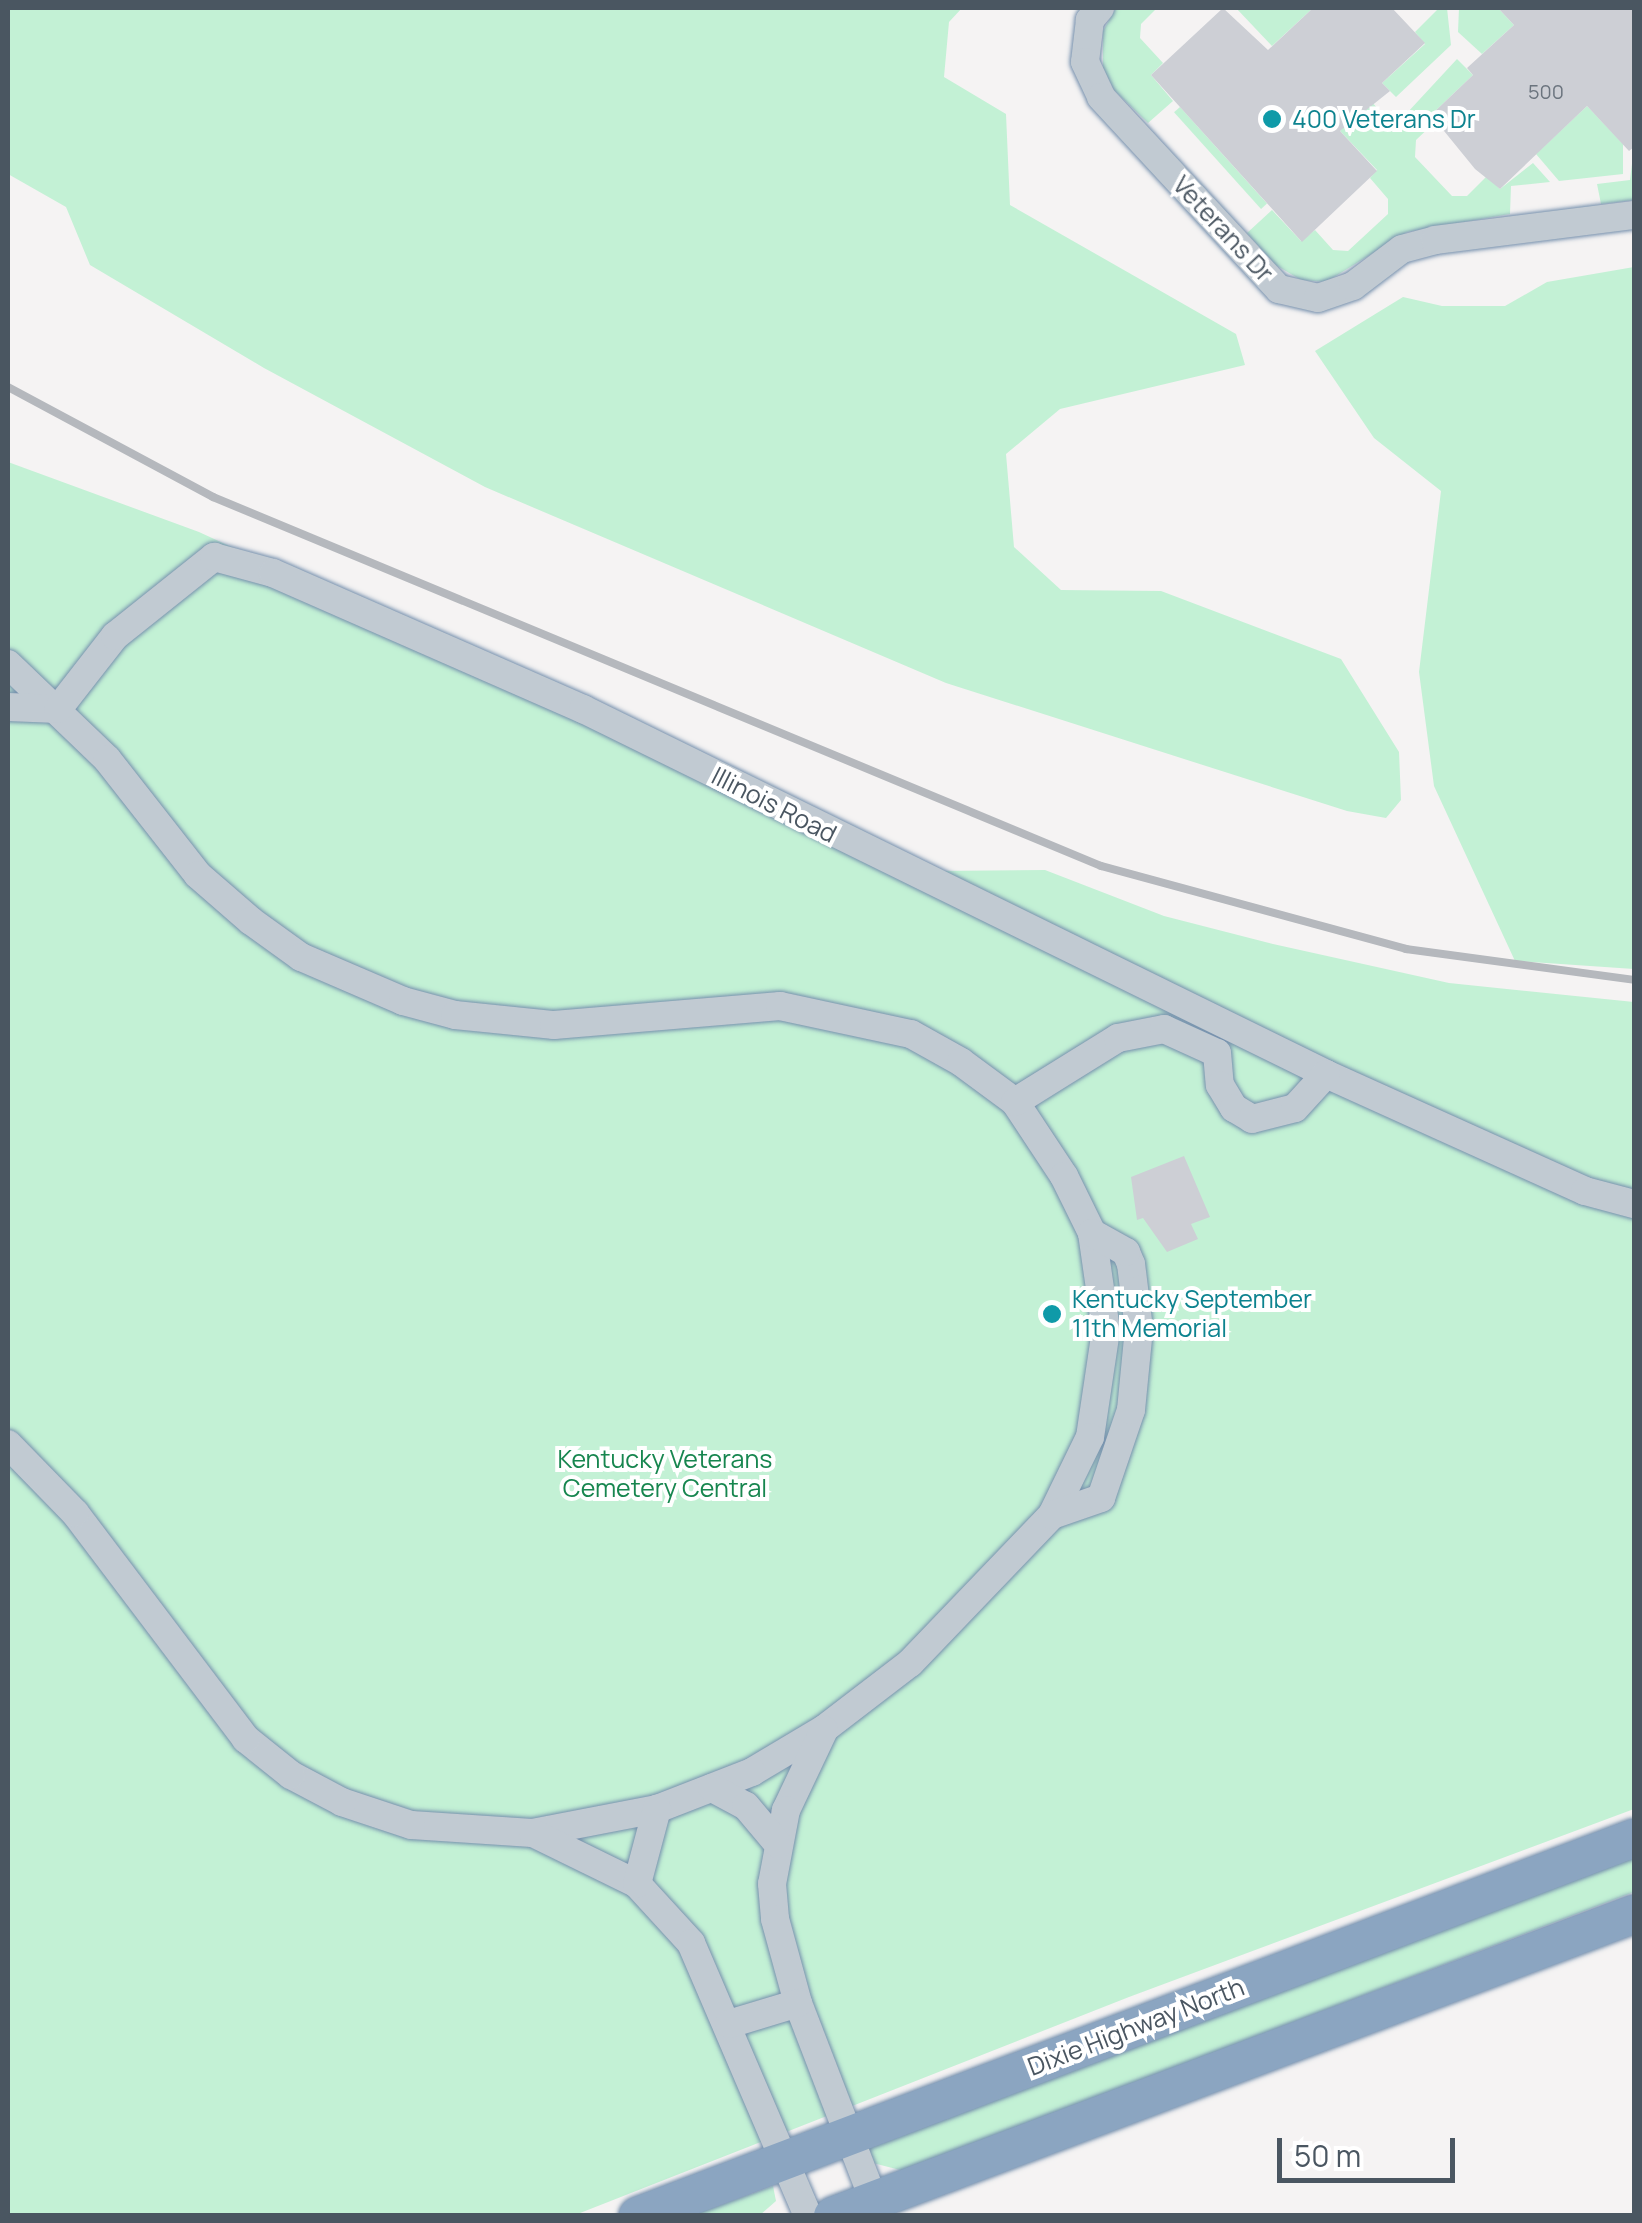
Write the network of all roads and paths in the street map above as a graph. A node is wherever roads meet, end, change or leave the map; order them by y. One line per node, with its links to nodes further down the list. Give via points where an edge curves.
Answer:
1 (1100, 8): 2 (street, Veterans Dr, via 1090,20 1085,62 1101,97 1279,289 1318,298 1353,286 1402,248)
2 (1634, 215)
3 (8, 664): 5 (street)
4 (8, 706): 5 (street)
5 (58, 709): 6 (street, Illinois Road, via 115,636 214,557 273,572 583,709); 7 (street, via 198,875 251,922 301,956 403,1001 454,1015 554,1024 780,1006 851,1016 912,1034)
6 (1326, 1074): 7 (street, via 1294,1108 1252,1119 1234,1108 1220,1085 1216,1054 1164,1029 1118,1038); 8 (street, Illinois Road, via 1585,1191)
7 (1014, 1102): 10 (street, via 1092,1233 1106,1330 1090,1437 1052,1516 910,1663)
8 (1634, 1204)
9 (8, 1444): 13 (street, via 76,1513 246,1740 292,1775 342,1802 411,1824)
10 (824, 1729): 11 (street); 15 (street)
11 (712, 1788): 12 (street); 15 (street, via 746,1806)
12 (657, 1809): 13 (street); 16 (street)
13 (532, 1832): 16 (street)
14 (1634, 1838): 20 (highway, Dixie Highway North)
15 (778, 1844): 18 (street, via 775,1919)
16 (637, 1884): 19 (street, via 691,1942)
17 (1634, 1914): 22 (highway)
18 (798, 2003): 19 (street); 20 (street)
19 (729, 2024): 21 (street)
20 (847, 2136): 21 (highway, Dixie Highway North); 22 (street)
21 (784, 2158): 23 (highway, Dixie Highway North); 24 (street)
22 (874, 2201): 25 (highway)
23 (638, 2216)
24 (808, 2216)
25 (833, 2216)

